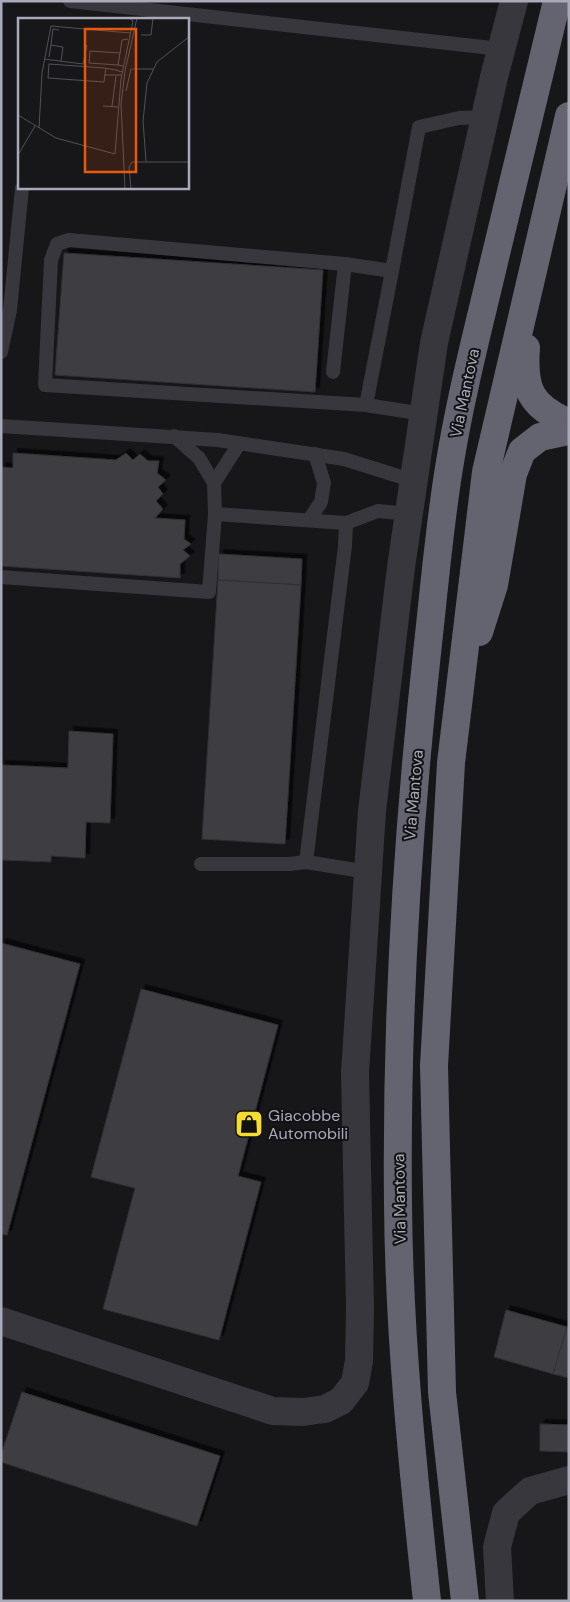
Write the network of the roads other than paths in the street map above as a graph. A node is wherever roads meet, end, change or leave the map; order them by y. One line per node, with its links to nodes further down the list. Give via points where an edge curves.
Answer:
1 (70, 1): 4 (lane)
2 (514, 1): 4 (street)
3 (557, 1): 34 (highway, Via Mantova, via 456,430 438,550 415,763 402,949 398,1208 405,1364)
4 (501, 50): 6 (street)
5 (569, 116): 10 (highway)
6 (485, 117): 9 (lane, via 459,118 419,127); 14 (street, via 434,344)
7 (22, 189): 11 (lane, via 10,310)
8 (345, 264): 9 (lane); 12 (lane); 13 (lane, via 69,240 57,244 51,260 45,385)
9 (392, 271): 13 (lane)
10 (530, 289): 15 (highway, via 525,355 527,384 536,402); 28 (highway, via 486,472)
11 (1, 352)
12 (333, 372)
13 (366, 405): 14 (lane)
14 (424, 414): 21 (street)
15 (569, 423)
16 (1, 426): 18 (lane)
17 (569, 431): 28 (highway, via 540,437 522,452 516,466 494,586)
18 (174, 436): 19 (lane); 22 (lane, via 199,458)
19 (239, 444): 20 (lane); 22 (lane)
20 (315, 454): 21 (lane, via 344,459); 25 (lane, via 324,483 321,502)
21 (414, 481): 24 (street)
22 (214, 484): 23 (lane)
23 (215, 514): 25 (lane); 27 (lane, via 209,592)
24 (408, 514): 26 (lane, via 378,511); 31 (street, via 372,811)
25 (309, 520): 26 (lane)
26 (346, 523): 29 (lane)
27 (1, 577)
28 (459, 698): 35 (highway, via 451,763 434,1066 442,1392)
29 (306, 862): 30 (lane); 31 (lane)
30 (201, 864)
31 (368, 872): 32 (street, via 355,1073 360,1308 359,1361 355,1383 341,1400 325,1410 273,1411)
32 (1, 1321)
33 (569, 1480): 36 (street, via 530,1491 506,1513 497,1547)
34 (427, 1601)
35 (465, 1601)
36 (500, 1601)

